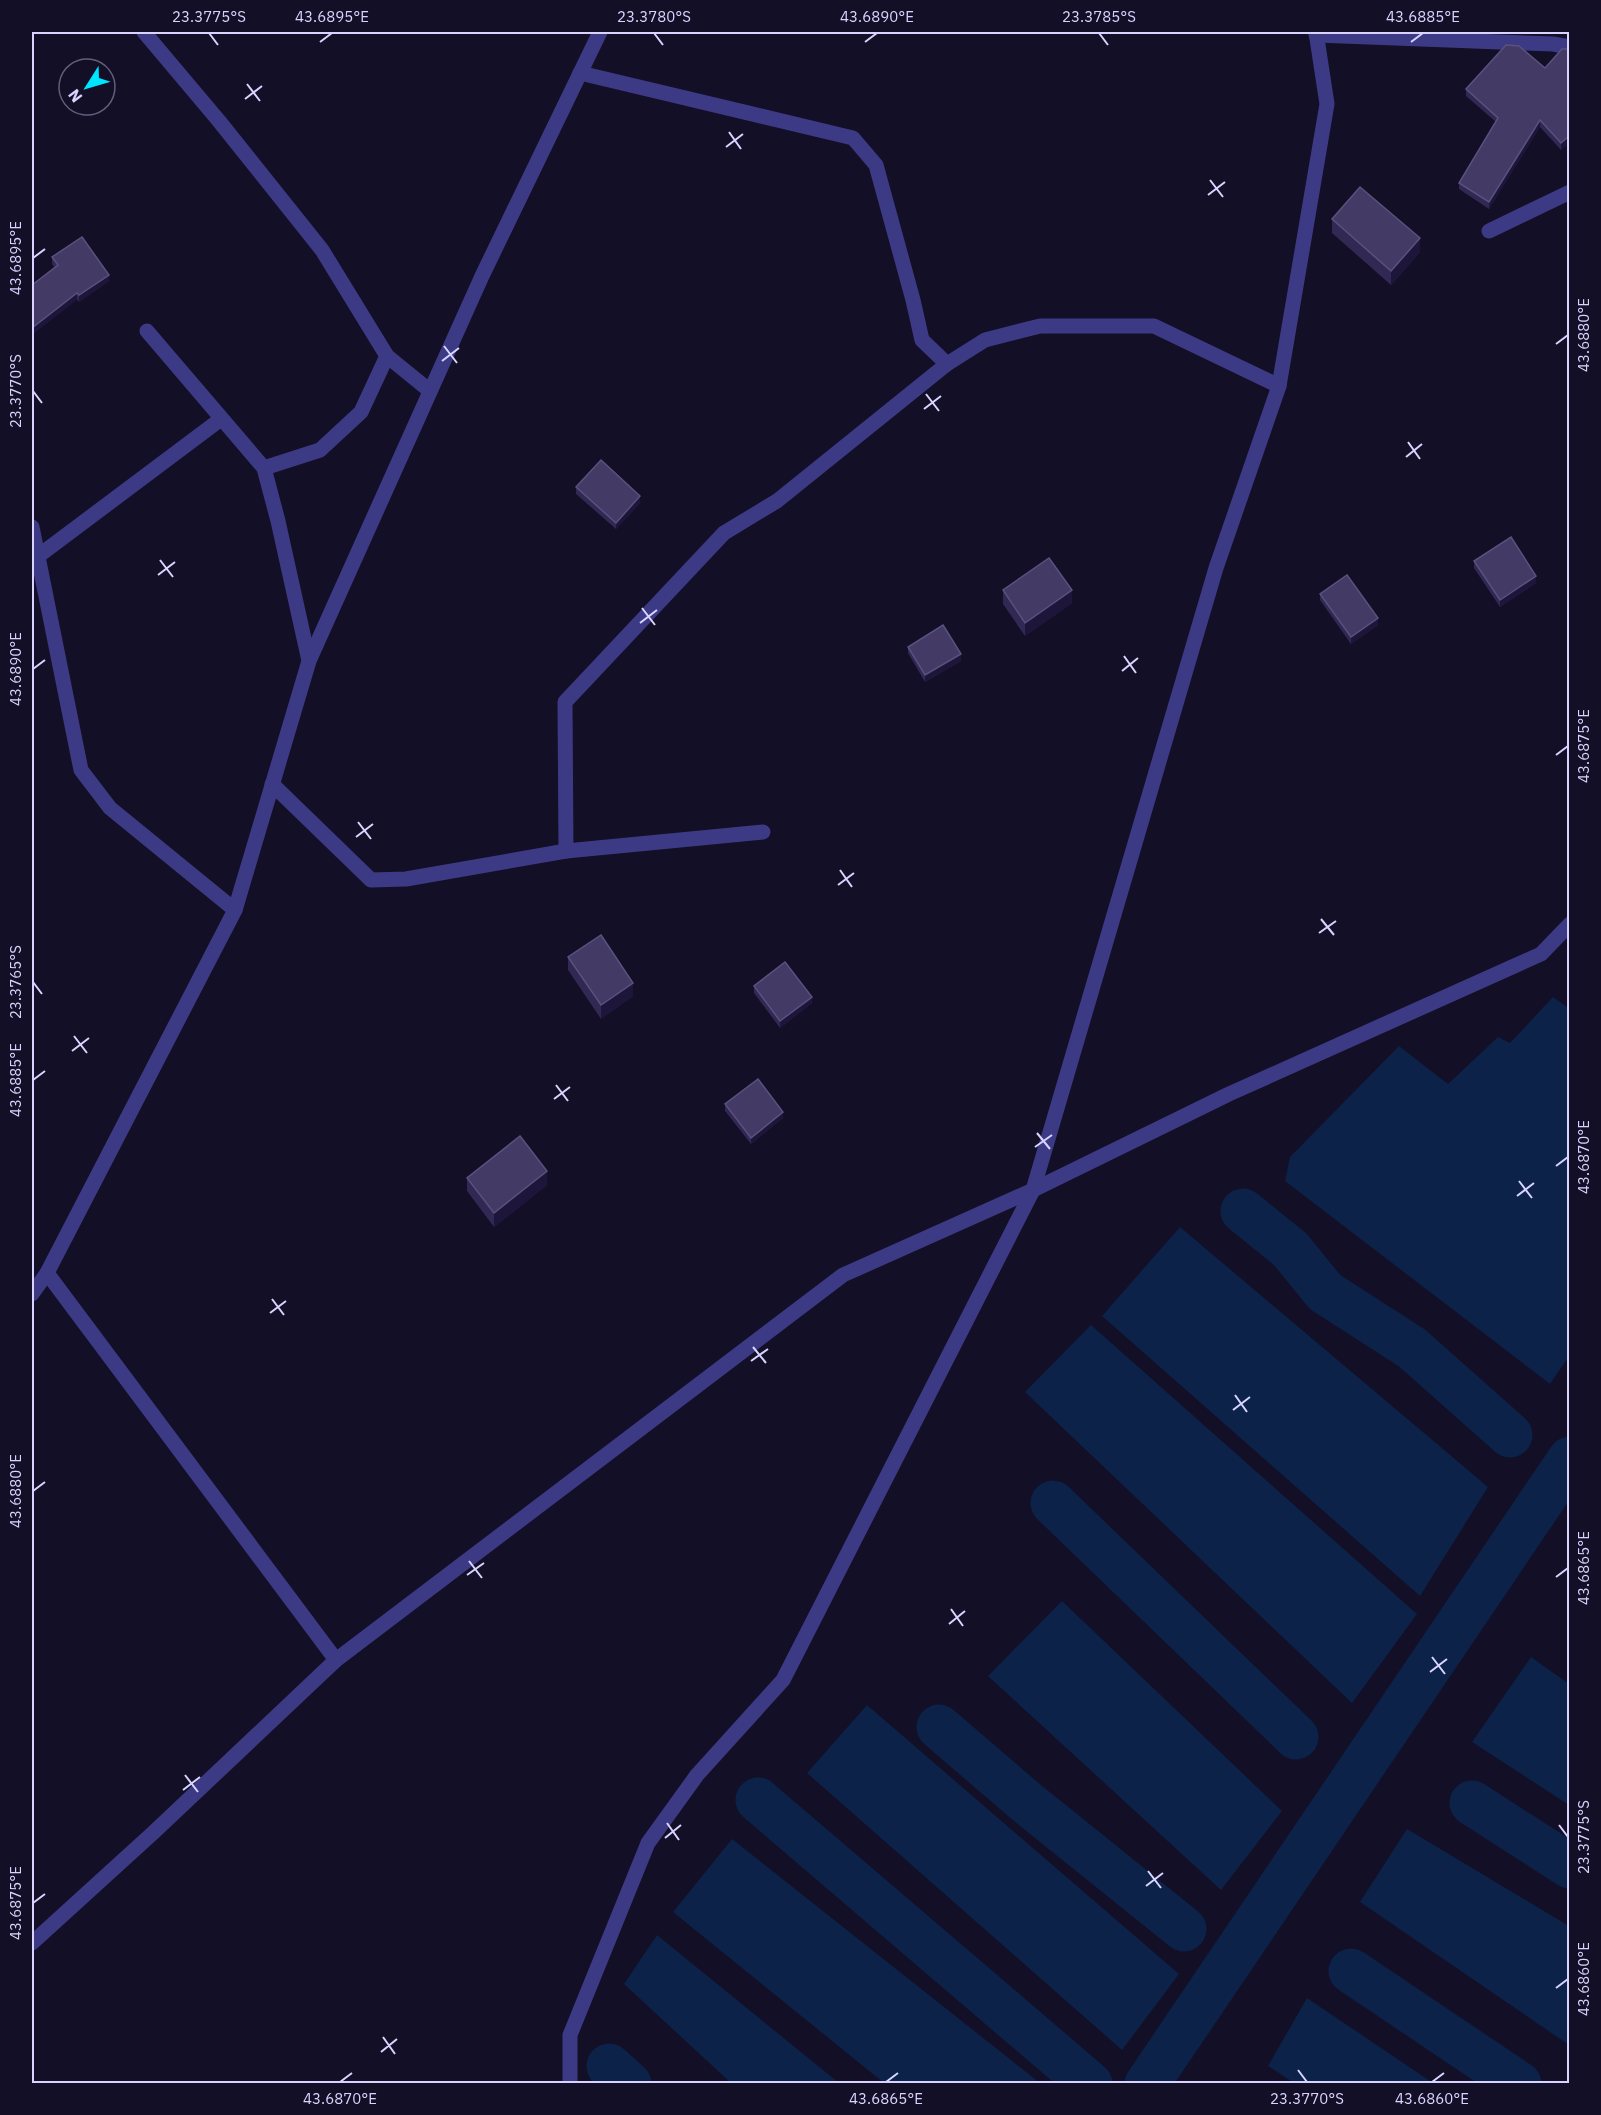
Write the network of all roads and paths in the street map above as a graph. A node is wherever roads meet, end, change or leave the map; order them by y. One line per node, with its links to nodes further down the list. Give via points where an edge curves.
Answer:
1 (144, 32): 10 (street, via 322,250)
2 (600, 32): 6 (street)
3 (1316, 33): 4 (street); 12 (street, via 1327,104)
4 (1440, 36): 5 (street)
5 (1569, 47)
6 (580, 73): 11 (street, via 853,138 876,165 922,340); 13 (street)
7 (1569, 192): 8 (street)
8 (1489, 231)
9 (147, 331): 14 (street)
10 (387, 356): 13 (street); 15 (street, via 361,412 320,450)
11 (947, 364): 12 (street, via 985,340 1040,326 1154,326); 21 (street, via 777,501 724,533 565,702)
12 (1279, 386): 24 (street, via 1216,568)
13 (430, 391): 18 (street)
14 (221, 419): 15 (street); 17 (street)
15 (264, 468): 18 (street)
16 (32, 527): 17 (street)
17 (38, 556): 22 (street, via 81,770 110,808)
18 (309, 661): 19 (street)
19 (272, 784): 21 (street, via 371,880 406,879); 22 (street)
20 (763, 832): 21 (street)
21 (566, 851)
22 (235, 910): 25 (street)
23 (1569, 924): 24 (street, via 1541,954 1229,1094)
24 (1033, 1190): 27 (street, via 843,1275); 29 (street, via 783,1680 696,1775 648,1843 570,2035)
25 (47, 1273): 26 (street); 27 (street)
26 (32, 1294)
27 (336, 1660): 28 (street)
28 (32, 1943)
29 (570, 2084)

